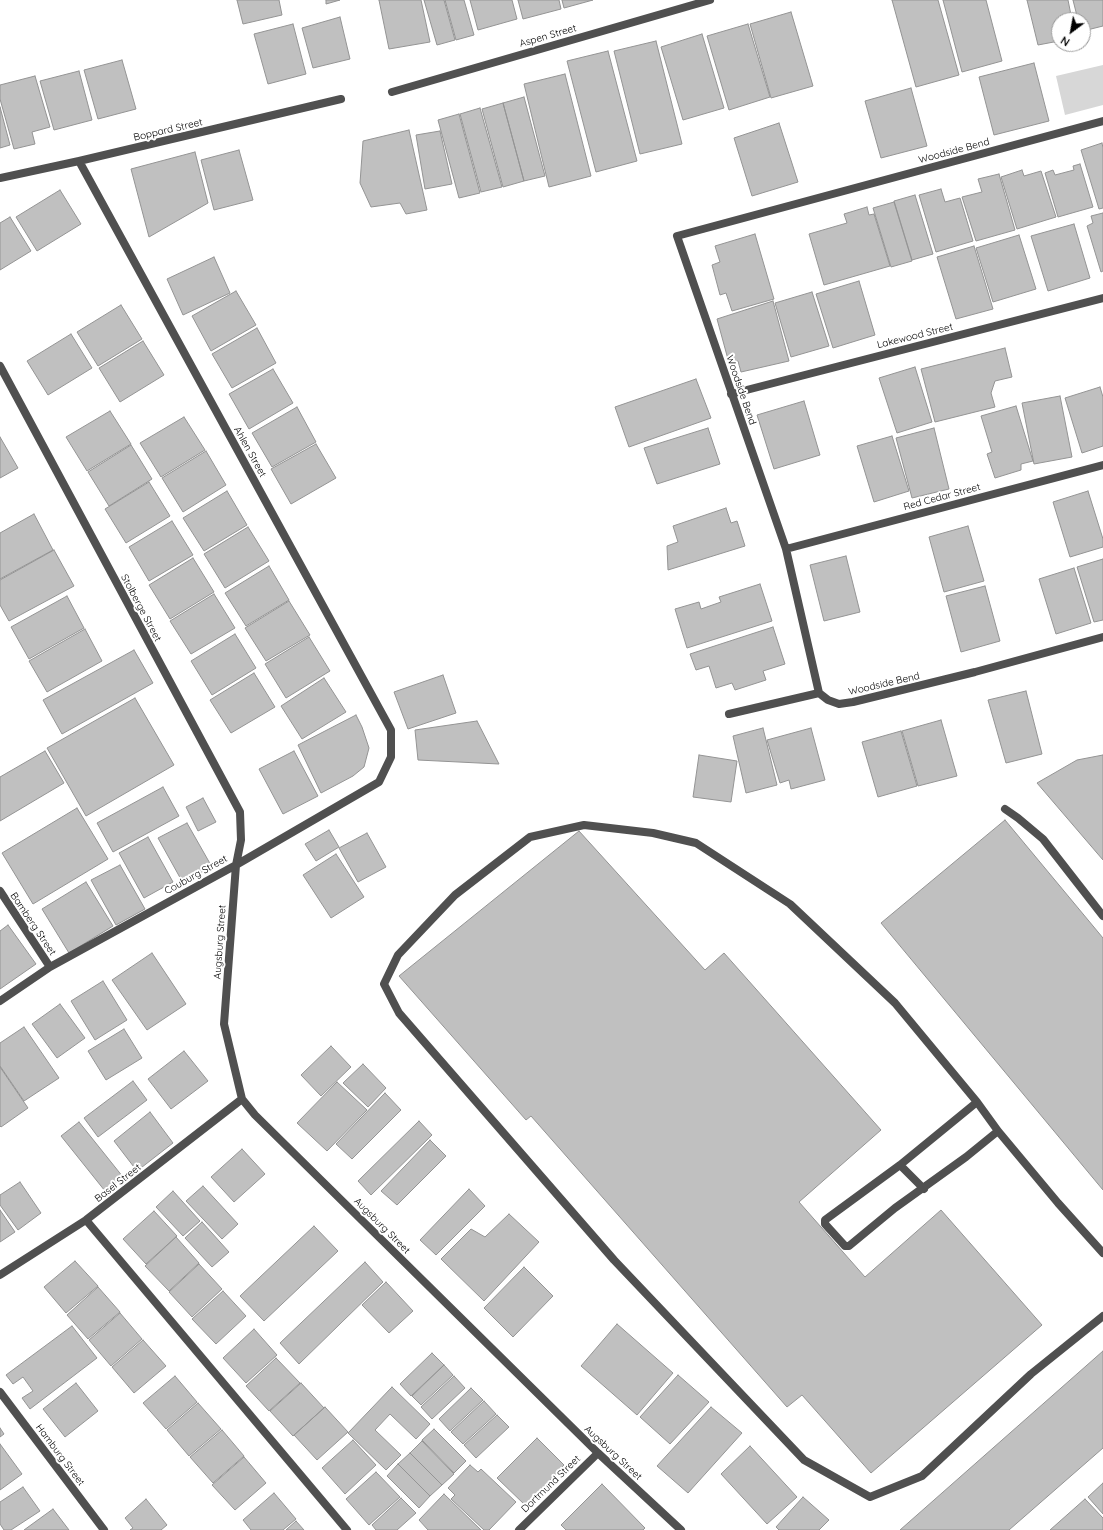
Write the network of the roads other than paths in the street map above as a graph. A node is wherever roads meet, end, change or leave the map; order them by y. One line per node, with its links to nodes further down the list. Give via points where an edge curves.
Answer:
1 (710, 0): 2 (street, Aspen Street)
2 (392, 92)
3 (341, 99): 5 (street, Boppard Street)
4 (1103, 121): 9 (street, Woodside Bend, via 677,236)
5 (79, 161): 6 (street, Boppard Street); 15 (street, Ahlen Street, via 391,730)
6 (0, 178)
7 (1103, 298): 9 (street, Lakewood Street)
8 (0, 366): 17 (street, Stolberge Street, via 240,812 241,840)
9 (731, 394): 11 (street, Woodside Bend)
10 (1103, 465): 11 (street, Red Cedar Street)
11 (786, 549): 13 (street, Woodside Bend)
12 (1103, 636): 13 (street, Woodside Bend, via 975,672 853,702 836,703)
13 (819, 693): 14 (street)
14 (729, 714)
15 (391, 757): 17 (street, Couburg Street, via 379,782)
16 (1005, 809): 19 (street, via 1043,839)
17 (236, 865): 20 (street, Couburg Street); 22 (street, Augsburg Street, via 224,1024)
18 (0, 892): 20 (street, Bamberg Street)
19 (1103, 916)
20 (50, 967): 21 (street, Couburg Street)
21 (0, 1001)
22 (242, 1100): 27 (street, Basel Street); 32 (street, Augsburg Street)
23 (977, 1102): 24 (street); 25 (street); 30 (street, via 895,1002 790,904 696,843 653,833 584,825 530,837 455,895 398,955 384,984 404,1020 614,1260 668,1317 804,1460 870,1497 922,1476 1031,1374)
24 (998, 1131): 26 (street); 28 (street)
25 (900, 1165): 26 (street); 26 (street, via 825,1220 825,1224 845,1246 849,1246)
26 (924, 1189)
27 (86, 1220): 29 (street, Basel Street); 34 (street)
28 (1103, 1253)
29 (0, 1275)
30 (1103, 1316)
31 (0, 1392): 33 (street, Hamburg Street)
32 (598, 1453): 35 (street, Dortmund Street); 36 (street, Augsburg Street)
33 (104, 1530)
34 (347, 1530)
35 (519, 1530)
36 (681, 1530)

